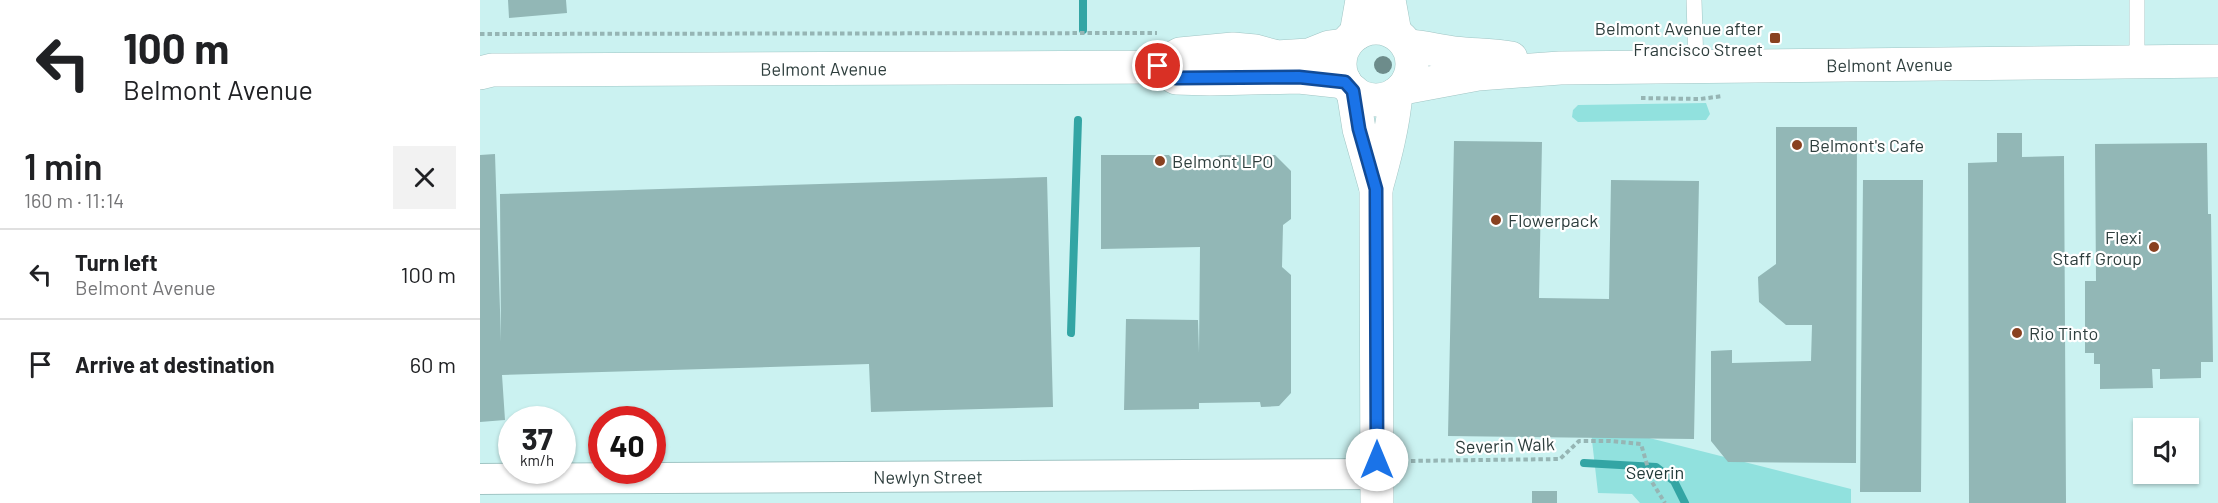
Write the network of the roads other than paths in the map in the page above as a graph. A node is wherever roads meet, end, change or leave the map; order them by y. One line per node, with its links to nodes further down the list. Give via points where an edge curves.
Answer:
1 (1362, 0): 6 (main road)
2 (1389, 0): 5 (main road)
3 (1694, 0): 10 (lane)
4 (2137, 0): 7 (lane)
5 (1401, 39): 6 (main road, via 1375,28); 11 (main road, Belmont Avenue, via 1455,53 1489,54); 14 (main road, via 1412,68)
6 (1350, 40): 9 (main road, Belmont Avenue, via 1309,55 1277,57 1233,49 1180,54); 13 (main road, via 1340,64)
7 (2137, 60): 8 (main road, Belmont Avenue); 10 (main road, Belmont Avenue)
8 (2218, 60)
9 (1158, 66): 12 (main road, Belmont Avenue); 13 (main road, Belmont Avenue, via 1176,78 1299,77)
10 (1696, 66): 11 (main road, Belmont Avenue)
11 (1560, 68): 14 (main road, Belmont Avenue, via 1478,74)
12 (483, 70)
13 (1349, 87): 14 (main road, via 1362,98 1374,100 1386,99); 15 (main road)
14 (1399, 91): 15 (main road)
15 (1376, 189): 16 (main road)
16 (1377, 475): 17 (street, Newlyn Street)
17 (480, 479)

